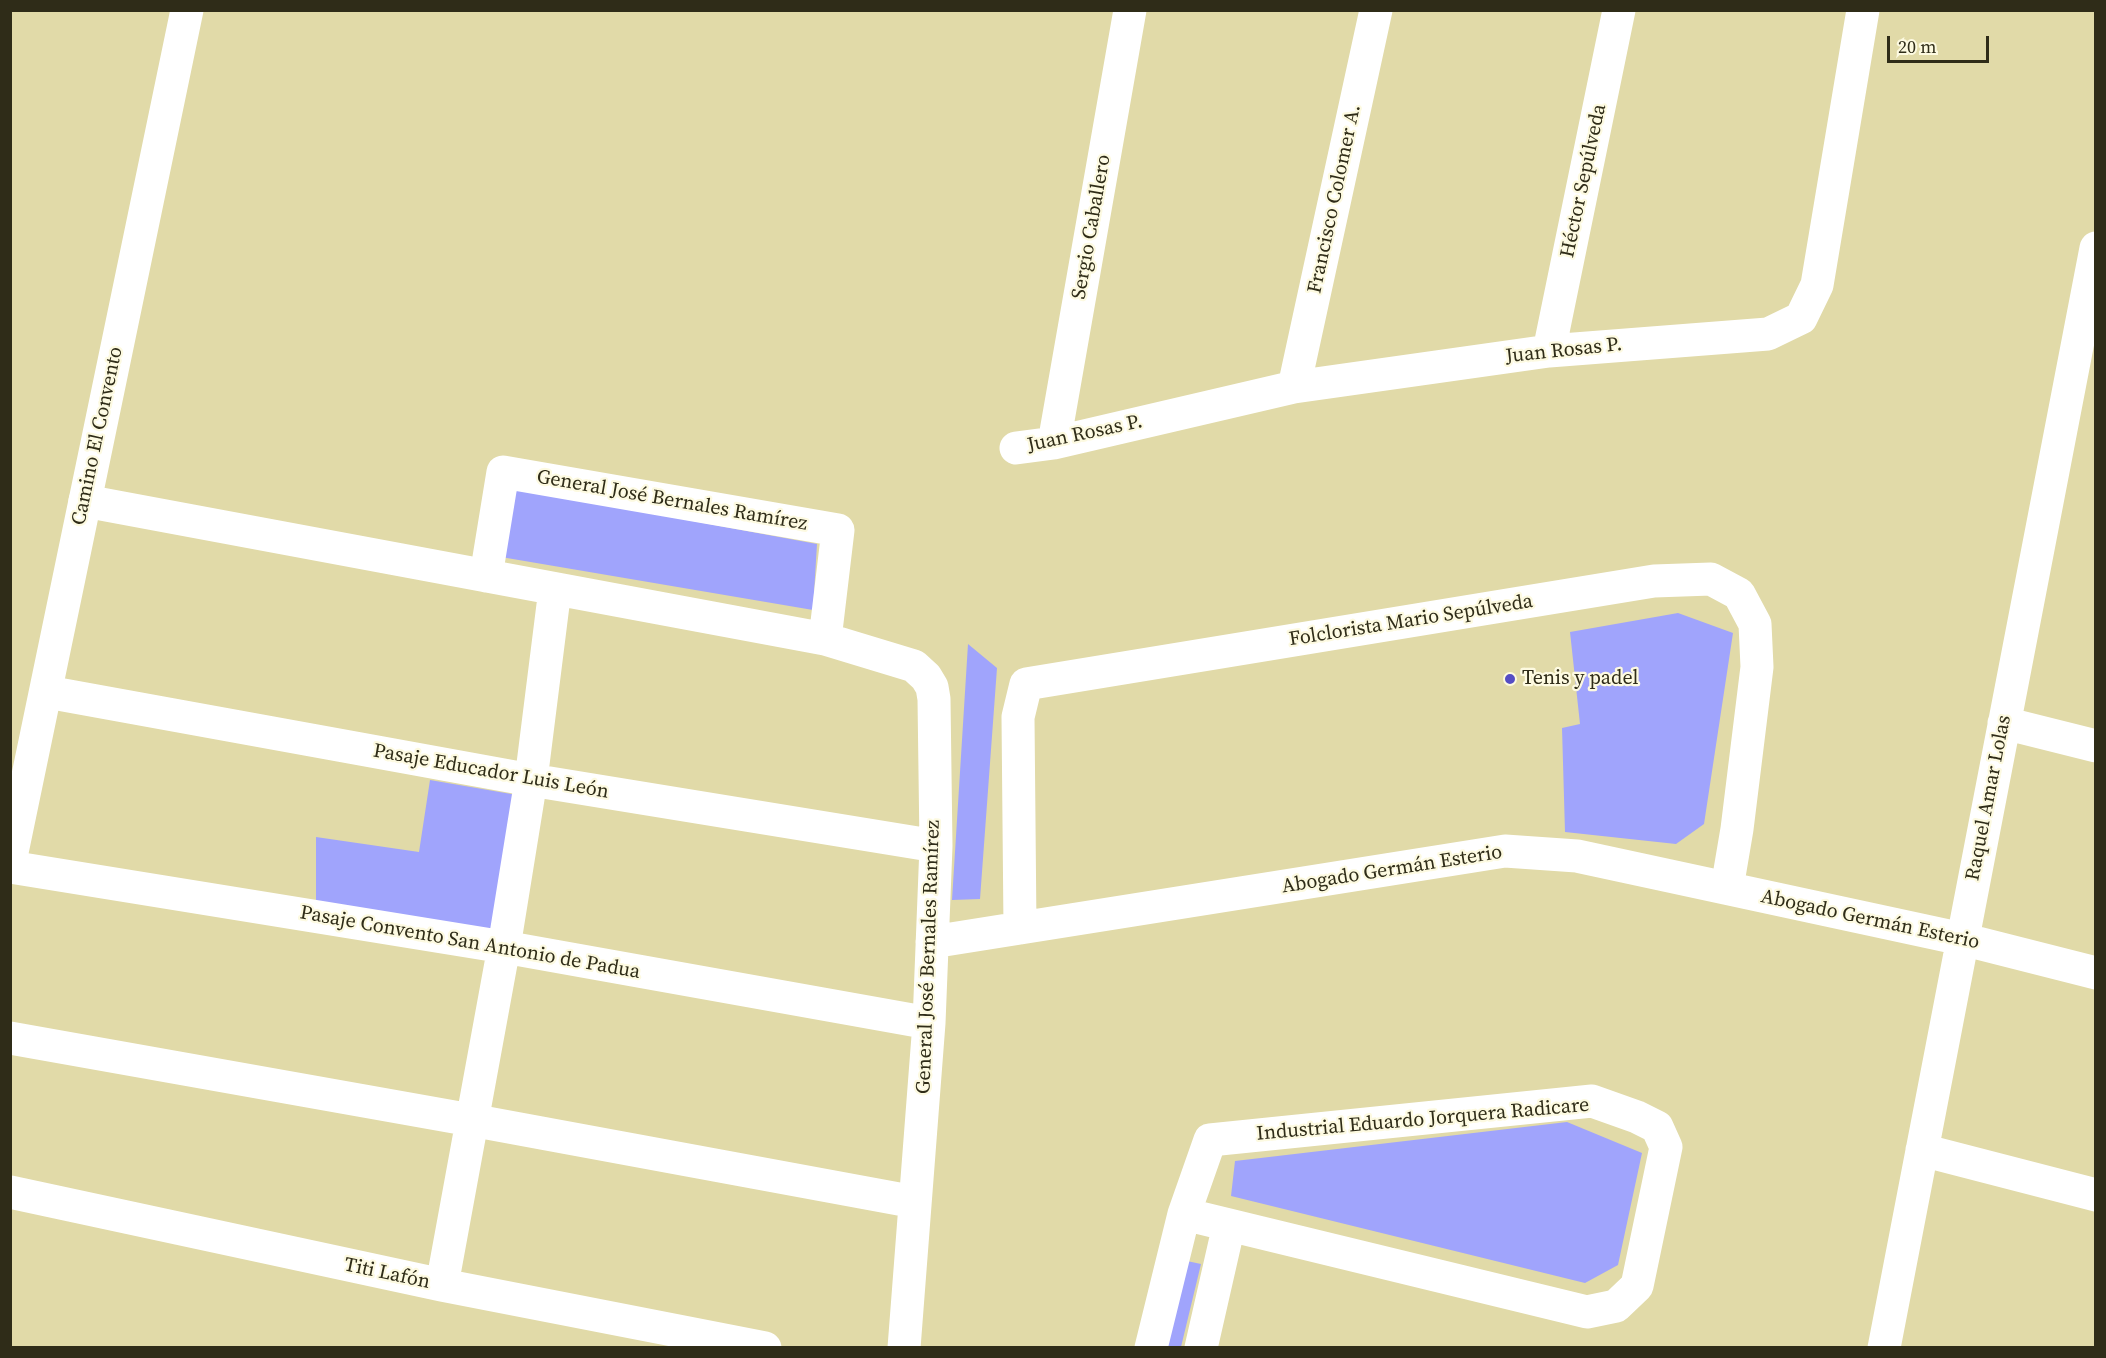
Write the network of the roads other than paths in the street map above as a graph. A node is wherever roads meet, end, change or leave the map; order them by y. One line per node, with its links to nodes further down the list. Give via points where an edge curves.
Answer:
1 (187, 10): 11 (street, Camino El Convento)
2 (1130, 10): 9 (street, Sergio Caballero)
3 (1376, 10): 8 (street, Francisco Colomer A.)
4 (1619, 10): 7 (street, Héctor Sepúlveda)
5 (1863, 10): 7 (street, Juan Rosas P., via 1816,285 1802,318 1768,334)
6 (2096, 248): 16 (street, Raquel Amar Lolas)
7 (1549, 351): 8 (street, Juan Rosas P.)
8 (1294, 387): 9 (street, Juan Rosas P.)
9 (1054, 443): 10 (street, Juan Rosas P.)
10 (1016, 448)
11 (84, 501): 12 (street, General José Bernales Ramírez); 15 (street, Camino El Convento)
12 (486, 576): 13 (street, General José Bernales Ramírez); 14 (street, General José Bernales Ramírez, via 503,472 838,530)
13 (555, 589): 14 (street, General José Bernales Ramírez); 18 (street)
14 (825, 639): 19 (street, General José Bernales Ramírez, via 914,666 932,687)
15 (47, 692): 18 (street, Pasaje Educador Luis León); 20 (street, Camino El Convento)
16 (2004, 723): 17 (street); 24 (street, Raquel Amar Lolas)
17 (2096, 746)
18 (531, 780): 19 (street, Pasaje Educador Luis León); 26 (street)
19 (936, 846): 25 (street, General José Bernales Ramírez)
20 (10, 861)
21 (10, 867): 26 (street, Pasaje Convento San Antonio de Padua)
22 (1727, 888): 23 (street, Abogado Germán Esterio, via 1577,856 1505,851); 23 (street, Folclorista Mario Sepúlveda, via 1757,667 1755,624 1739,594 1711,579 1654,581 1026,684 1017,717); 24 (street, Abogado Germán Esterio)
23 (1020, 928): 25 (street, Abogado Germán Esterio)
24 (1962, 939): 27 (street, Abogado Germán Esterio); 31 (street, Raquel Amar Lolas)
25 (932, 942): 28 (street, General José Bernales Ramírez)
26 (504, 947): 28 (street, Pasaje Convento San Antonio de Padua); 30 (street)
27 (2096, 973)
28 (929, 1023): 34 (street, General José Bernales Ramírez)
29 (10, 1038): 30 (street)
30 (471, 1120): 34 (street); 37 (street)
31 (1922, 1150): 33 (street); 42 (street, Raquel Amar Lolas)
32 (10, 1192): 37 (street, Titi Lafón)
33 (2096, 1195)
34 (915, 1202): 39 (street, General José Bernales Ramírez)
35 (1184, 1214): 36 (street, Industrial Eduardo Jorquera Radicare); 36 (street, Industrial Eduardo Jorquera Radicare, via 1210,1140 1592,1101 1657,1128 1666,1147 1637,1286 1616,1306 1587,1312); 40 (street, Industrial Eduardo Jorquera Radicare)
36 (1229, 1224): 41 (street)
37 (442, 1286): 38 (street, Titi Lafón)
38 (765, 1347)
39 (904, 1347)
40 (1151, 1347)
41 (1201, 1347)
42 (1884, 1347)

